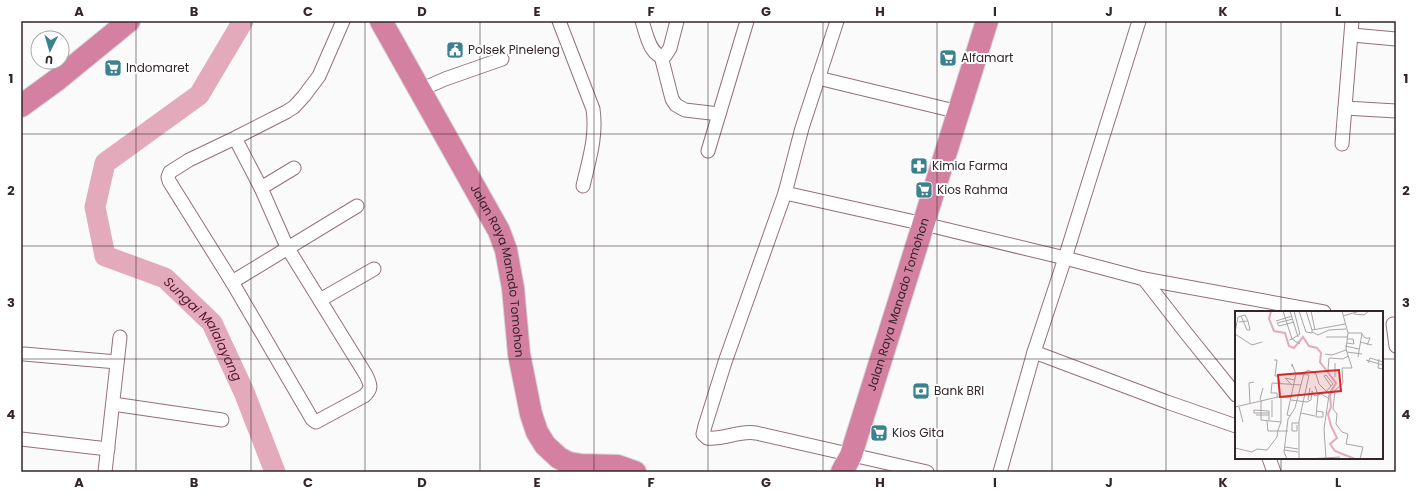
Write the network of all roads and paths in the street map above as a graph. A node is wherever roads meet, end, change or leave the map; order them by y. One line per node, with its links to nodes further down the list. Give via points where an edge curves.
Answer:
1 (129, 21): 18 (highway)
2 (343, 21): 23 (street, via 318,76 294,107)
3 (381, 21): 17 (highway, Jalan Raya Manado Tomohon)
4 (559, 21): 27 (street, via 593,109 593,144)
5 (642, 21): 14 (street, via 652,50)
6 (677, 21): 14 (street, via 670,48 665,56)
7 (747, 21): 22 (street)
8 (837, 21): 16 (street)
9 (987, 21): 21 (highway, Jalan Raya Manado Tomohon)
10 (1139, 21): 33 (street)
11 (1352, 21): 12 (street)
12 (1352, 35): 13 (street); 19 (street)
13 (1396, 39)
14 (661, 56): 22 (street, via 672,99 676,105 685,110)
15 (502, 59): 17 (street)
16 (818, 78): 21 (street); 29 (street)
17 (420, 90): 54 (highway, Jalan Raya Manado Tomohon, via 496,224 504,244 513,288 519,354 537,432 545,445 569,463 618,466)
18 (21, 106)
19 (1345, 108): 20 (street); 24 (street)
20 (1396, 111)
21 (959, 112): 31 (highway, Jalan Raya Manado Tomohon)
22 (719, 114): 25 (street)
23 (235, 138): 28 (street); 36 (street, via 190,160 170,172 168,177)
24 (1342, 144)
25 (708, 151)
26 (294, 168): 28 (street)
27 (583, 186)
28 (260, 188): 32 (street)
29 (785, 192): 31 (street); 52 (street, via 703,434 707,438 715,439 750,432 783,438)
30 (356, 206): 32 (street)
31 (924, 224): 33 (street); 52 (highway, Jalan Raya Manado Tomohon)
32 (287, 247): 36 (street); 37 (street)
33 (1065, 258): 35 (street); 42 (street)
34 (374, 269): 37 (street)
35 (1144, 279): 38 (street); 45 (street)
36 (232, 282): 37 (street, via 316,422 364,396 371,387)
37 (320, 300)
38 (1319, 311)
39 (1390, 323): 41 (street)
40 (120, 337): 44 (street)
41 (1396, 346)
42 (1034, 352): 48 (street); 56 (street)
43 (24, 354): 44 (street)
44 (118, 362): 46 (street)
45 (1235, 394)
46 (113, 404): 47 (street); 50 (street)
47 (222, 420)
48 (1235, 426)
49 (21, 439): 50 (street)
50 (108, 449): 53 (street)
51 (1269, 459): 57 (street)
52 (846, 464): 55 (street)
53 (105, 472)
54 (635, 472)
55 (927, 472)
56 (1000, 472)
57 (1274, 472)

